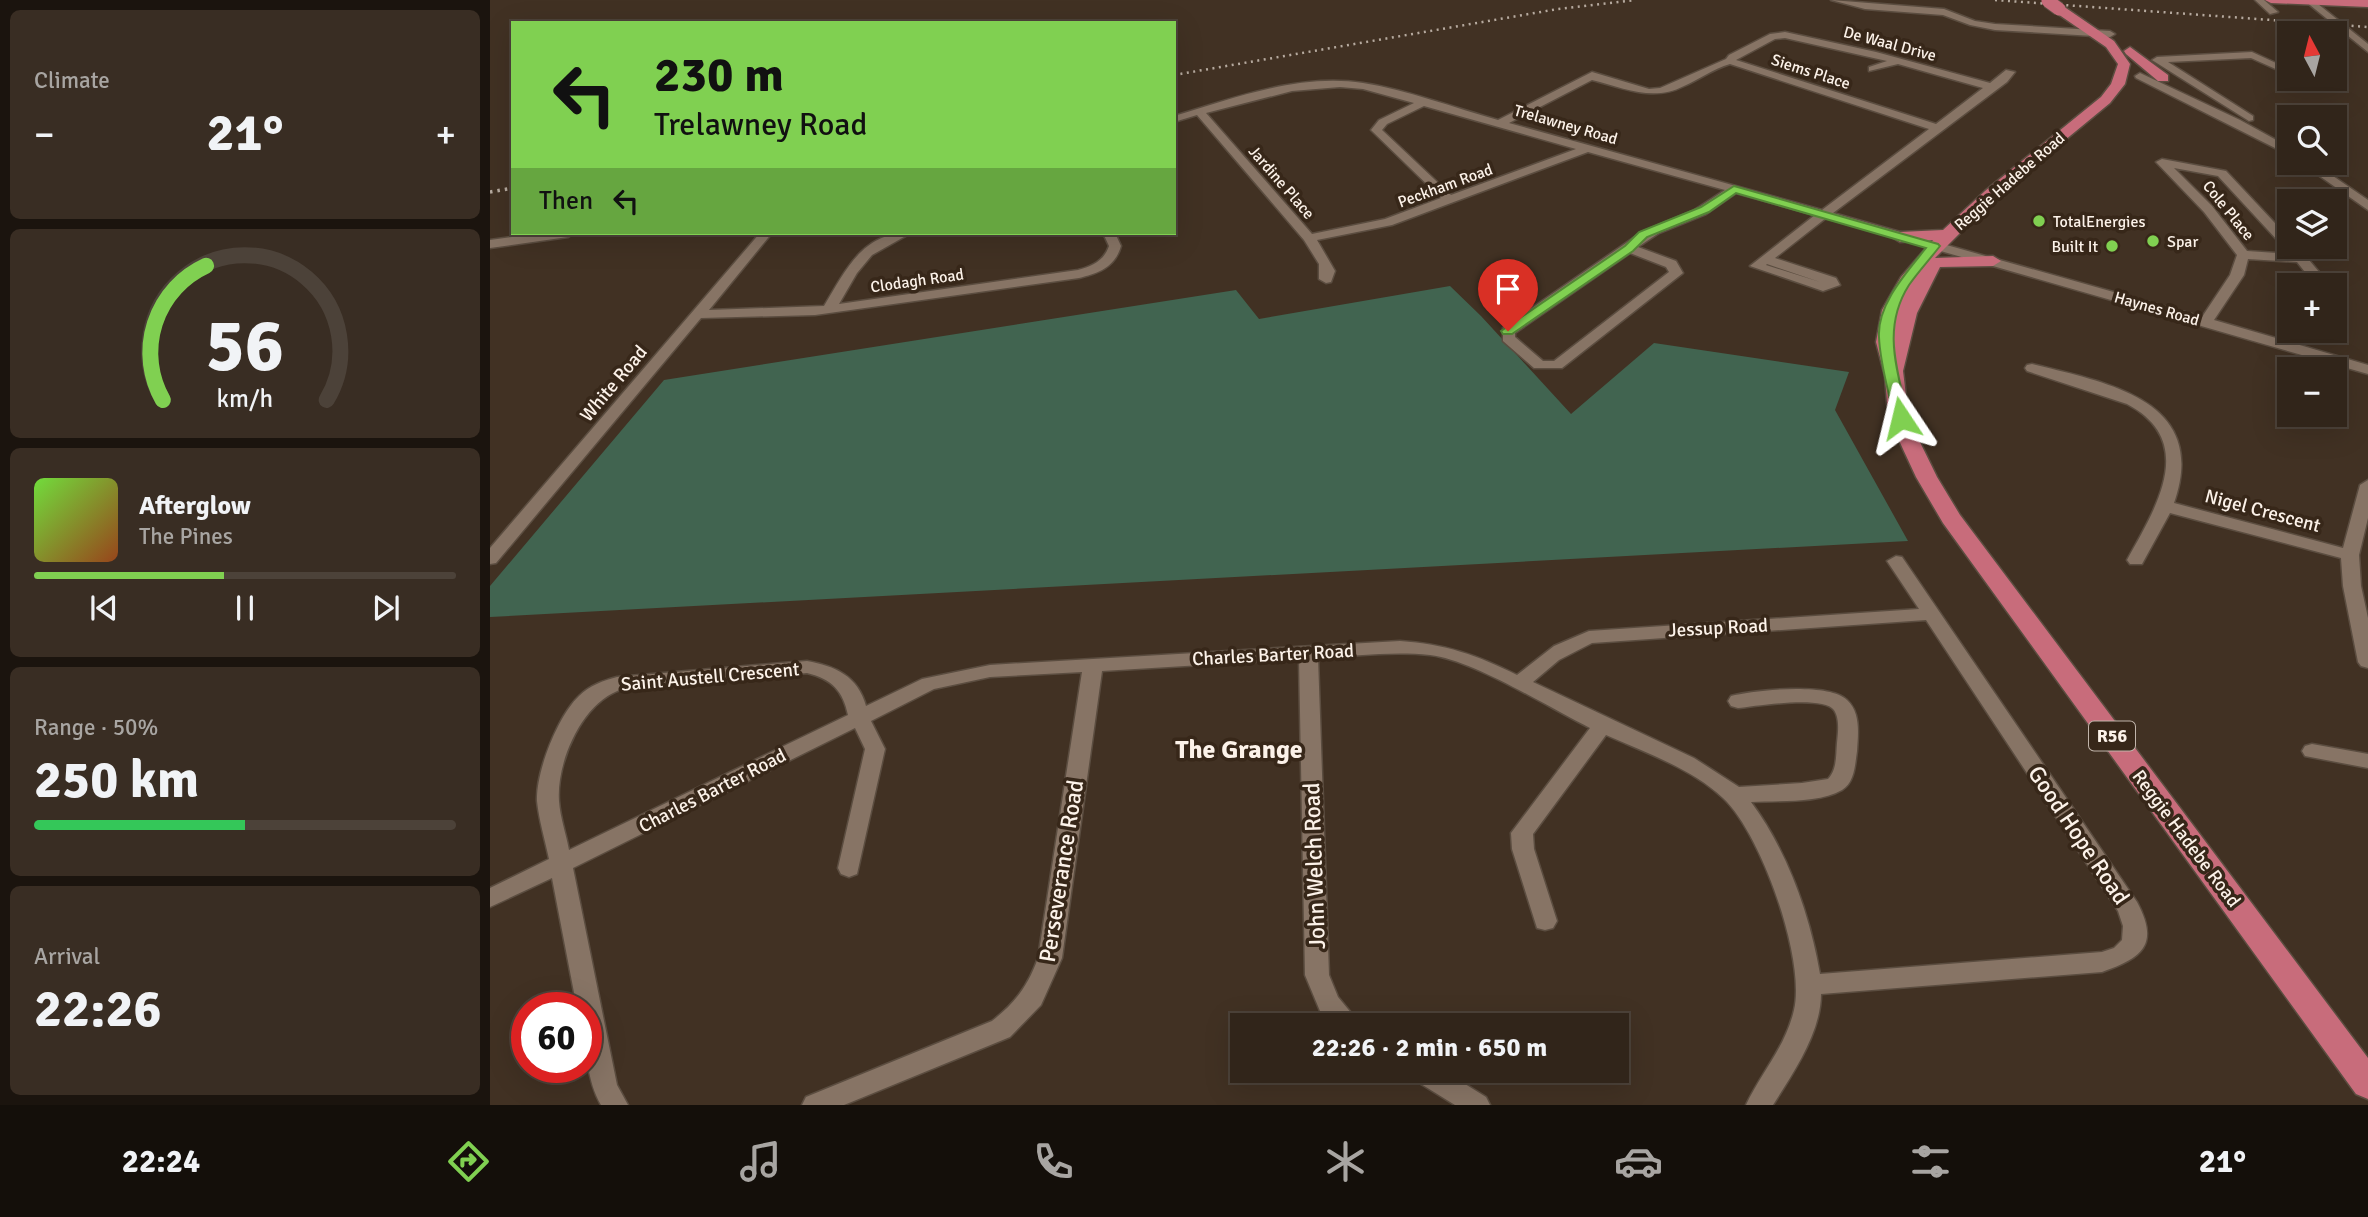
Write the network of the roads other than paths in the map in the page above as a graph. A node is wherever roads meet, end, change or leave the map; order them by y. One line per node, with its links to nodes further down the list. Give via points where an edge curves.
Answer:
1 (1835, 0): 8 (street, via 1944,12 1995,27)
2 (2048, 0): 6 (main road, bridge)
3 (2259, 0): 7 (street)
4 (2309, 1): 5 (main road); 7 (main road); 10 (street)
5 (2368, 3)
6 (2062, 4): 8 (main road)
7 (2272, 6)
8 (2103, 34): 11 (main road); 18 (main road, via 2123,61)
9 (1780, 35): 12 (street, Siems Place); 13 (street, De Waal Drive)
10 (2368, 49)
11 (2130, 51): 18 (main road); 20 (main road)
12 (1730, 61): 26 (street, via 1659,92 1594,76); 27 (street, Siems Place)
13 (1897, 61): 15 (street); 16 (street, De Waal Drive)
14 (2277, 66): 25 (street, via 2248,54 2157,60 2249,118)
15 (1873, 69)
16 (1937, 72): 19 (street); 21 (street, De Waal Drive)
17 (2011, 72): 21 (street)
18 (2127, 81): 20 (main road); 46 (main road, Reggie Hadebe Road / R56)
19 (1916, 82)
20 (2164, 82): 25 (street)
21 (1991, 87): 27 (street)
22 (1424, 102): 23 (street, Trelawney Road, via 1364,86 1318,84); 26 (street, Trelawney Road); 34 (street, via 1376,130)
23 (1200, 112): 24 (street, Trelawney Road); 43 (street, Jardine Place)
24 (1176, 119)
25 (2236, 122): 28 (street)
26 (1500, 123): 29 (street, Trelawney Road)
27 (1937, 128): 36 (street)
28 (2277, 145)
29 (1588, 148): 32 (street, Trelawney Road); 34 (street, Peckham Road)
30 (2326, 175): 31 (street)
31 (2340, 184): 33 (street); 35 (street)
32 (1734, 189): 36 (street, Trelawney Road); 45 (street, via 1696,214 1656,228)
33 (2368, 189)
34 (1450, 200): 43 (street, Peckham Road, via 1388,222)
35 (2368, 206)
36 (1823, 214): 42 (street, Trelawney Road); 49 (street)
37 (2277, 232): 47 (street, Cole Place, via 2222,173 2162,162)
38 (554, 235): 44 (street)
39 (764, 235): 55 (street, White Road)
40 (895, 235): 54 (street, via 869,248)
41 (1110, 235): 54 (street, Clodagh Road, via 1115,246 1110,258 1079,274)
42 (1900, 237): 46 (main road)
43 (1309, 238): 53 (street, Jardine Place, via 1326,264)
44 (490, 244)
45 (1629, 248): 45 (street, via 1508,331 1508,338 1539,365 1556,365 1676,273 1671,264)
46 (1940, 249): 51 (main road, via 1961,260); 83 (main road, Reggie Hadebe Road / R56, via 1908,313 1894,372 1896,403 1912,452 1951,519)
47 (2244, 255): 48 (street); 56 (street, Cole Place, via 2237,275)
48 (2277, 257)
49 (1765, 259): 49 (street, via 1831,281 1833,285 1822,288 1757,267)
50 (2303, 259): 52 (street)
51 (1993, 261): 56 (street, Haynes Road)
52 (2313, 273)
53 (1326, 279)
54 (829, 309): 55 (street, Clodagh Road)
55 (695, 314): 62 (street, White Road)
56 (2206, 322): 58 (street, Haynes Road)
57 (2032, 368): 60 (street, via 2135,403 2159,418 2170,436 2174,456)
58 (2368, 370)
59 (2368, 485): 61 (street)
60 (2165, 506): 61 (street, Nigel Crescent); 63 (street)
61 (2350, 555): 67 (street)
62 (490, 559)
63 (2136, 560)
64 (1896, 561): 65 (street, Good Hope Road)
65 (1930, 614): 69 (street, Jessup Road, via 1589,637 1567,644); 80 (street, Good Hope Road, via 2129,908 2134,944 2122,955 2102,962)
66 (1308, 653): 68 (street, Charles Barter Road); 69 (street, Charles Barter Road, via 1433,649); 81 (street, John Welch Road, via 1317,975)
67 (2368, 662)
68 (1093, 665): 71 (street, Charles Barter Road, via 959,676 929,684); 85 (street, Perseverance Road, via 1050,958 1037,994 1001,1029)
69 (1520, 683): 72 (street, Charles Barter Road)
70 (1738, 701): 75 (street, via 1829,698 1842,706 1848,734 1843,776 1835,785)
71 (859, 718): 76 (street, Charles Barter Road); 76 (street, Saint Austell Crescent, via 846,683 829,671 807,667 650,678 598,690 574,717 549,780); 77 (street, Saint Austell Crescent, via 870,733 875,757)
72 (1603, 725): 75 (street, Charles Barter Road, via 1689,765); 79 (street, via 1522,833)
73 (2312, 751): 74 (street)
74 (2368, 761)
75 (1734, 795): 80 (street, Charles Barter Road, via 1766,845 1790,906)
76 (559, 865): 78 (street, Charles Barter Road); 84 (street, Saint Austell Crescent, via 606,1088)
77 (849, 868)
78 (490, 898)
79 (1545, 921)
80 (1811, 985): 87 (street, Charles Barter Road, via 1795,1044)
81 (1335, 1013)
82 (1441, 1083): 86 (street)
83 (2368, 1084)
84 (615, 1105)
85 (815, 1105)
86 (1477, 1105)
87 (1759, 1105)

